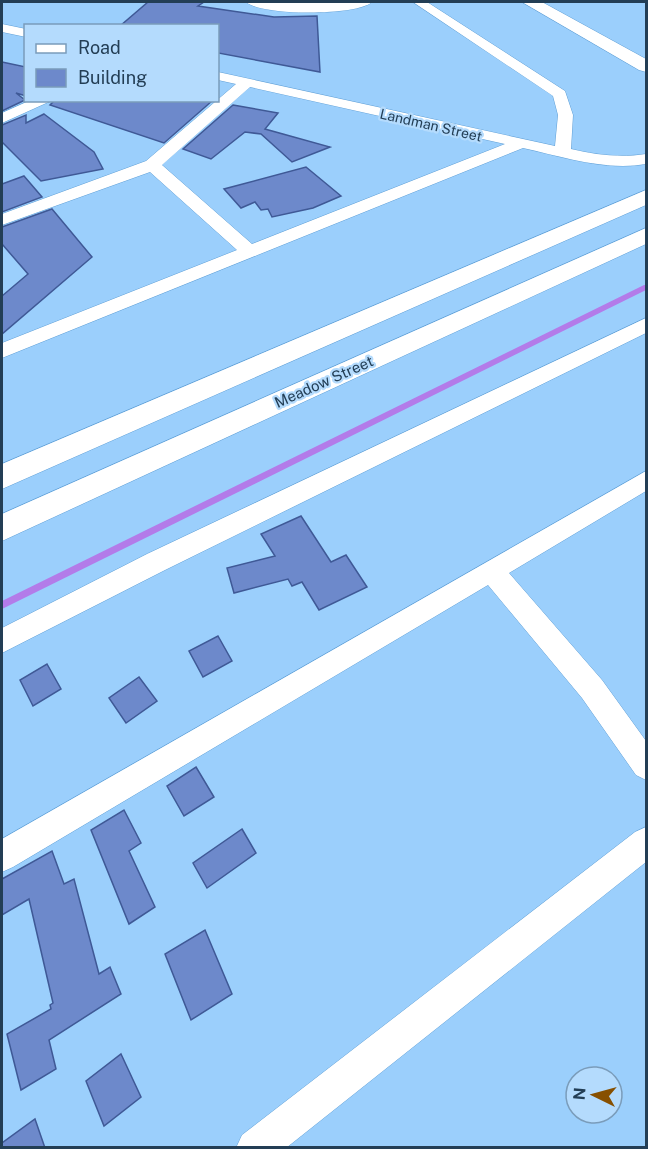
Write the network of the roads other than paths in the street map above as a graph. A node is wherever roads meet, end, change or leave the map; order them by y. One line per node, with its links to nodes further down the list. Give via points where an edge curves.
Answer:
1 (253, 2): 2 (street, via 323,8)
2 (365, 2)
3 (419, 2): 13 (street, via 560,94 566,119)
4 (530, 2): 7 (street)
5 (2, 28): 6 (street)
6 (24, 33)
7 (646, 66)
8 (219, 76): 9 (street, Landman Street)
9 (246, 83): 12 (street, Landman Street); 15 (street)
10 (41, 102): 11 (street)
11 (2, 118)
12 (520, 144): 13 (street, Landman Street); 19 (street)
13 (562, 152): 14 (street, Landman Street, via 598,160)
14 (646, 159)
15 (152, 165): 17 (street); 19 (street)
16 (646, 197): 22 (street)
17 (2, 220)
18 (646, 235): 24 (street, Meadow Street)
19 (249, 251): 21 (street)
20 (646, 325): 26 (street, via 156,562)
21 (2, 351)
22 (2, 477)
23 (646, 480): 25 (street)
24 (2, 528)
25 (492, 571): 27 (street, via 592,689); 29 (street)
26 (2, 641)
27 (646, 765)
28 (646, 843): 30 (street)
29 (2, 856)
30 (255, 1148)

